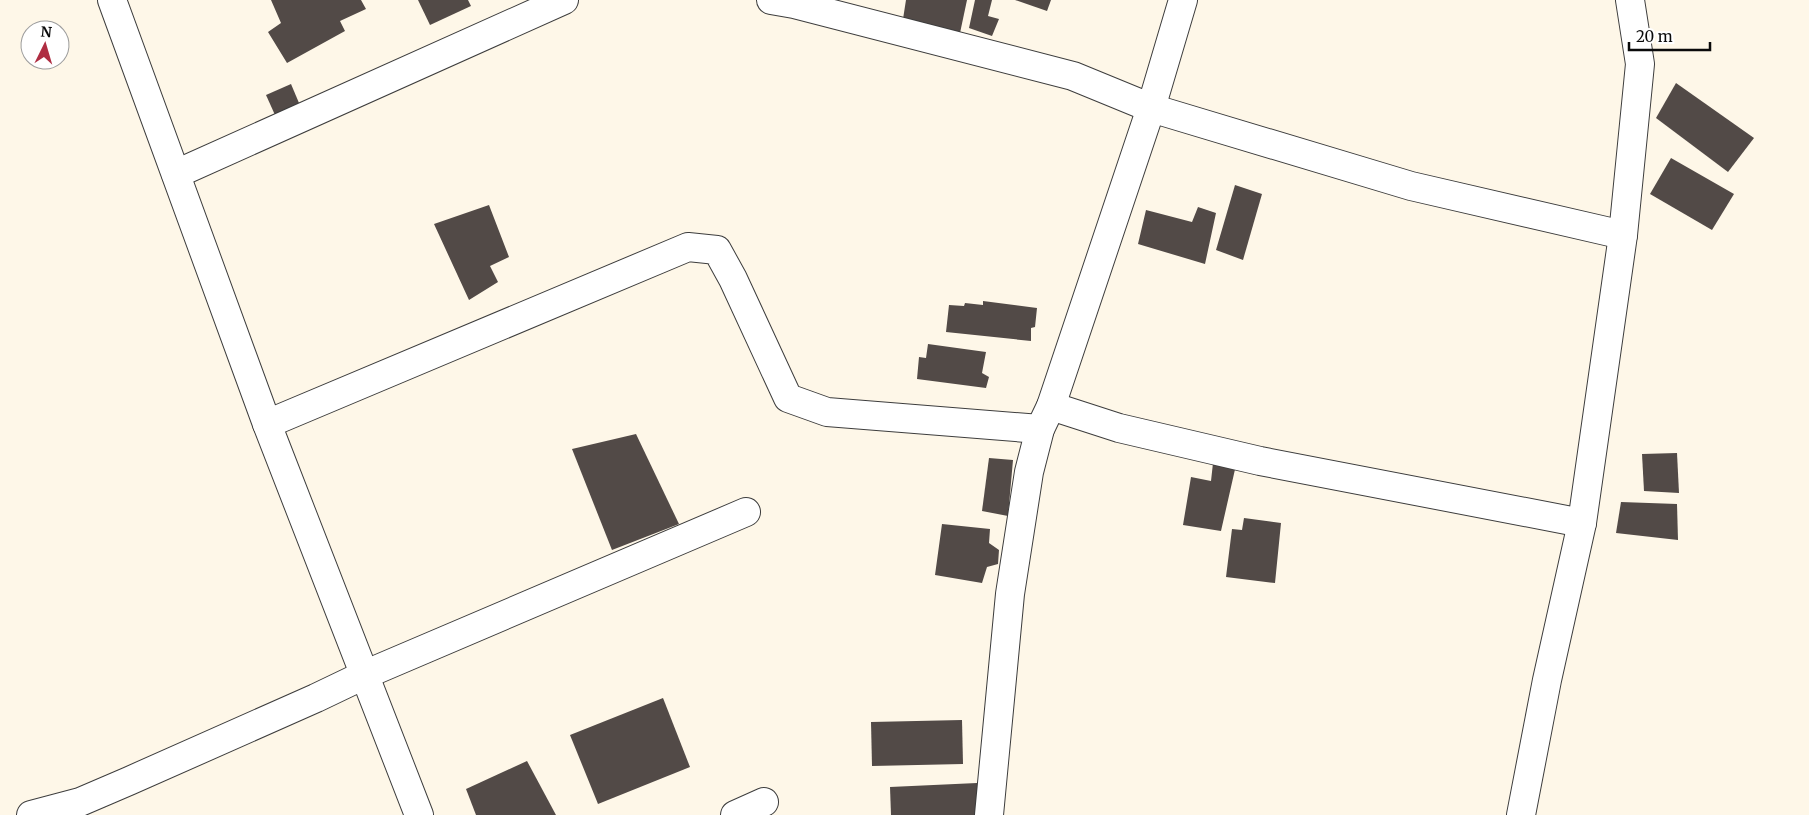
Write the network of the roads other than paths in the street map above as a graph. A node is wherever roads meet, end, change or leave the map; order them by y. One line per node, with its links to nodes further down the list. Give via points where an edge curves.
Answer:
1 (112, 0): 7 (street)
2 (564, 0): 7 (street)
3 (771, 0): 6 (street, via 1073,76)
4 (1183, 0): 6 (street)
5 (1630, 0): 8 (street, via 1640,64)
6 (1151, 108): 8 (street, via 1411,186); 9 (street)
7 (176, 174): 10 (street)
8 (1623, 235): 12 (street)
9 (1045, 418): 10 (street, via 827,412 788,398 717,250 688,247); 12 (street, via 1119,428 1260,460); 18 (street, via 1030,472 1010,594)
10 (267, 424): 13 (street)
11 (746, 512): 13 (street)
12 (1582, 523): 19 (street)
13 (364, 675): 15 (street, via 121,785 80,802); 16 (street)
14 (764, 802): 17 (street)
15 (31, 815)
16 (418, 815)
17 (735, 815)
18 (989, 815)
19 (1521, 815)

